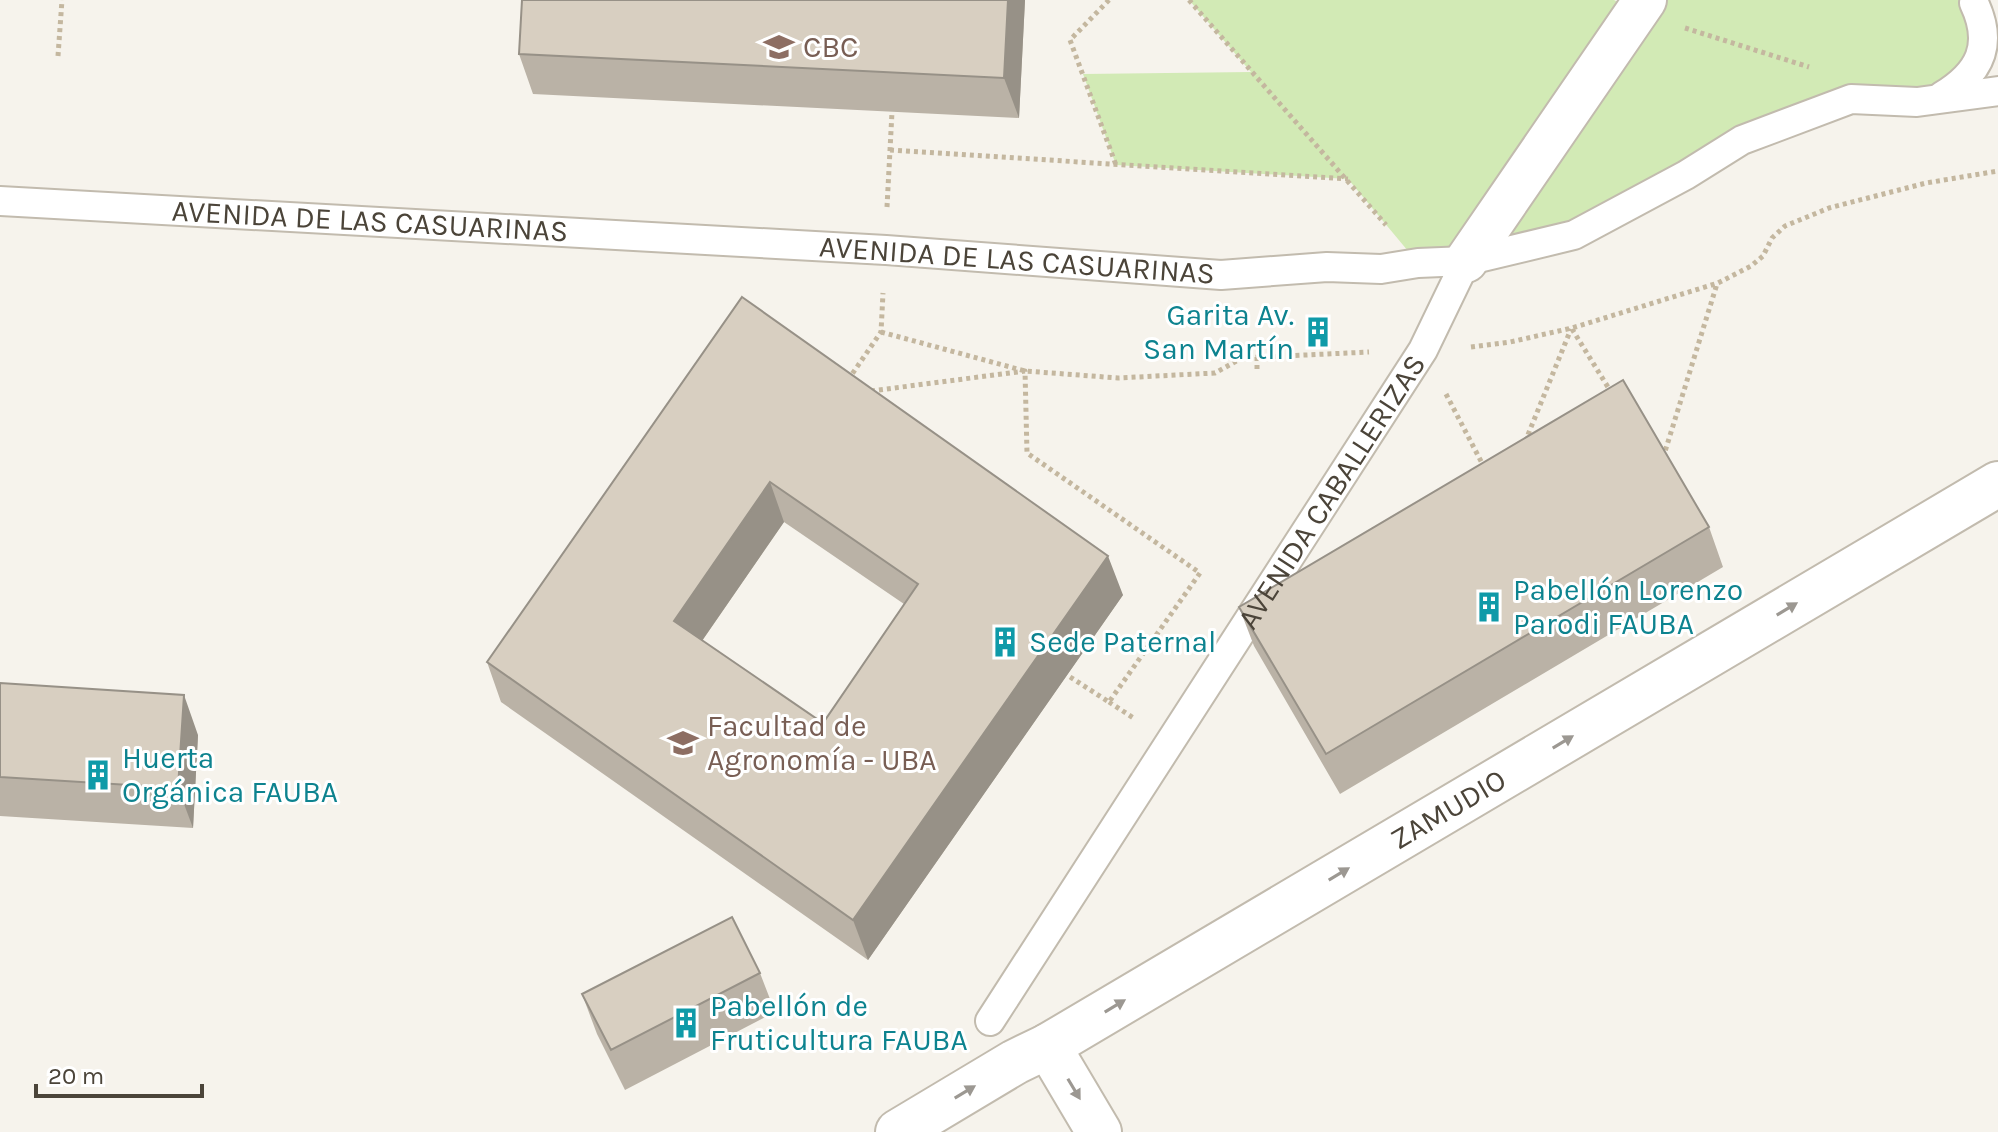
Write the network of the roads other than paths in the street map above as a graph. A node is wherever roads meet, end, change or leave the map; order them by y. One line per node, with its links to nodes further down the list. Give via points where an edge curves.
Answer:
1 (1973, 2): 3 (lane); 5 (lane, via 1984,36 1981,53 1963,84)
2 (1641, 6): 7 (street, AVENIDA CABALLERIZAS)
3 (1998, 28)
4 (1998, 91): 5 (lane, AVENIDA DE LAS CASUARINAS)
5 (1941, 97): 7 (lane, AVENIDA DE LAS CASUARINAS, via 1917,102 1851,99 1742,140 1574,235)
6 (0, 201): 7 (lane, AVENIDA DE LAS CASUARINAS, via 886,250 1221,275)
7 (1466, 261): 9 (lane, AVENIDA CABALLERIZAS, via 1423,350)
8 (1998, 484): 10 (street, ZAMUDIO, one-way to 8)
9 (990, 1021)
10 (1048, 1046): 11 (street, ZAMUDIO, one-way to 10); 12 (street, one-way to 12)
11 (898, 1132)
12 (1099, 1132)

